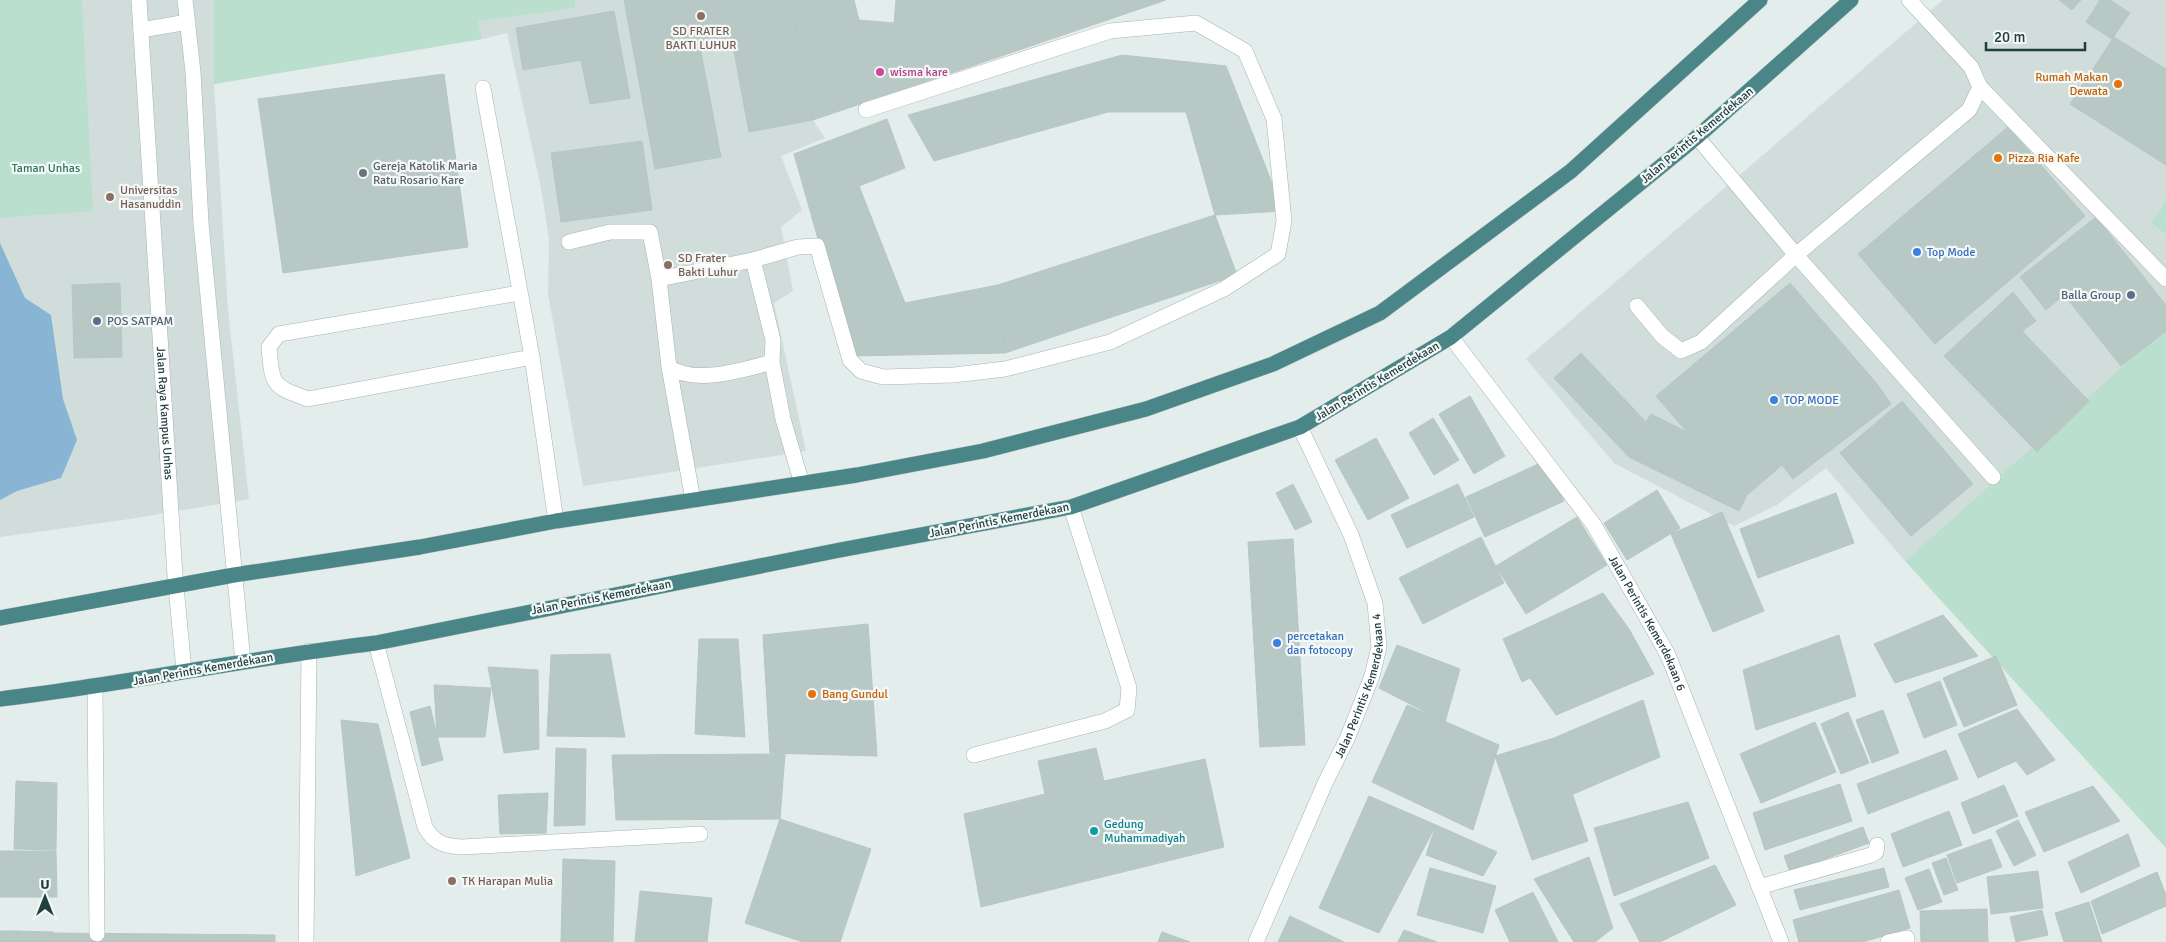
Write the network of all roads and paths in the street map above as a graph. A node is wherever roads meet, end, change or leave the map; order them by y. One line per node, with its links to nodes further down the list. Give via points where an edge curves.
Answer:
1 (139, 0): 7 (street, Jalan Raya Kampus Unhas)
2 (186, 0): 6 (street)
3 (1760, 0): 25 (highway, via 1571,171 1380,313 1273,364 1146,409 983,450)
4 (1852, 0): 11 (highway, Jalan Perintis Kemerdekaan)
5 (1909, 0): 8 (street, via 1970,67)
6 (188, 22): 7 (street); 29 (street, via 201,223)
7 (141, 30): 30 (street, Jalan Raya Kampus Unhas)
8 (1980, 87): 13 (street, via 1969,110); 16 (street)
9 (483, 88): 17 (street)
10 (866, 110): 14 (street, via 1110,31 1196,23 1245,51 1274,119 1284,221 1278,254 1224,289 1110,342 1005,369 954,375 883,377 861,371 850,360 818,246 798,247)
11 (1697, 137): 13 (street); 19 (highway, Jalan Perintis Kemerdekaan)
12 (569, 242): 15 (street, via 610,232 650,232)
13 (1796, 255): 18 (street, via 1701,342 1681,351 1662,336); 24 (street)
14 (753, 260): 15 (street); 21 (street, via 772,340)
15 (659, 278): 22 (street)
16 (2166, 279)
17 (519, 293): 20 (street); 20 (street, via 279,334 269,347 272,376 280,389 308,399)
18 (1637, 306)
19 (1451, 337): 23 (highway, Jalan Perintis Kemerdekaan); 41 (street, Jalan Perintis Kemerdekaan 6, via 1594,525 1668,655)
20 (532, 357): 28 (street)
21 (772, 362): 22 (street, via 695,377 678,374); 25 (street)
22 (668, 367): 26 (street)
23 (1300, 427): 27 (highway, Jalan Perintis Kemerdekaan); 44 (street, Jalan Perintis Kemerdekaan 4, via 1351,535 1375,604 1379,647 1372,676 1348,739)
24 (1993, 477)
25 (802, 484): 26 (highway)
26 (693, 500): 28 (highway)
27 (1071, 507): 32 (highway, Jalan Perintis Kemerdekaan); 38 (street, via 1129,688 1127,710 1106,721)
28 (556, 521): 29 (highway, via 420,547)
29 (234, 575): 30 (highway); 34 (street)
30 (176, 585): 31 (highway); 35 (street, Jalan Raya Kampus Unhas)
31 (0, 618)
32 (376, 643): 33 (highway, Jalan Perintis Kemerdekaan); 39 (street, via 425,827 432,840 446,846 462,847)
33 (309, 651): 34 (highway, Jalan Perintis Kemerdekaan); 43 (street)
34 (243, 662): 35 (highway, Jalan Perintis Kemerdekaan)
35 (184, 671): 36 (highway, Jalan Perintis Kemerdekaan)
36 (95, 688): 37 (highway, Jalan Perintis Kemerdekaan); 42 (street)
37 (0, 699)
38 (974, 755)
39 (700, 834)
40 (1877, 845): 41 (street, via 1876,852 1871,855)
41 (1759, 887): 45 (street, Jalan Perintis Kemerdekaan 6)
42 (97, 934)
43 (306, 942)
44 (1256, 942)
45 (1781, 942)
46 (1888, 942): 47 (street, via 1907,938)
47 (1908, 942)

